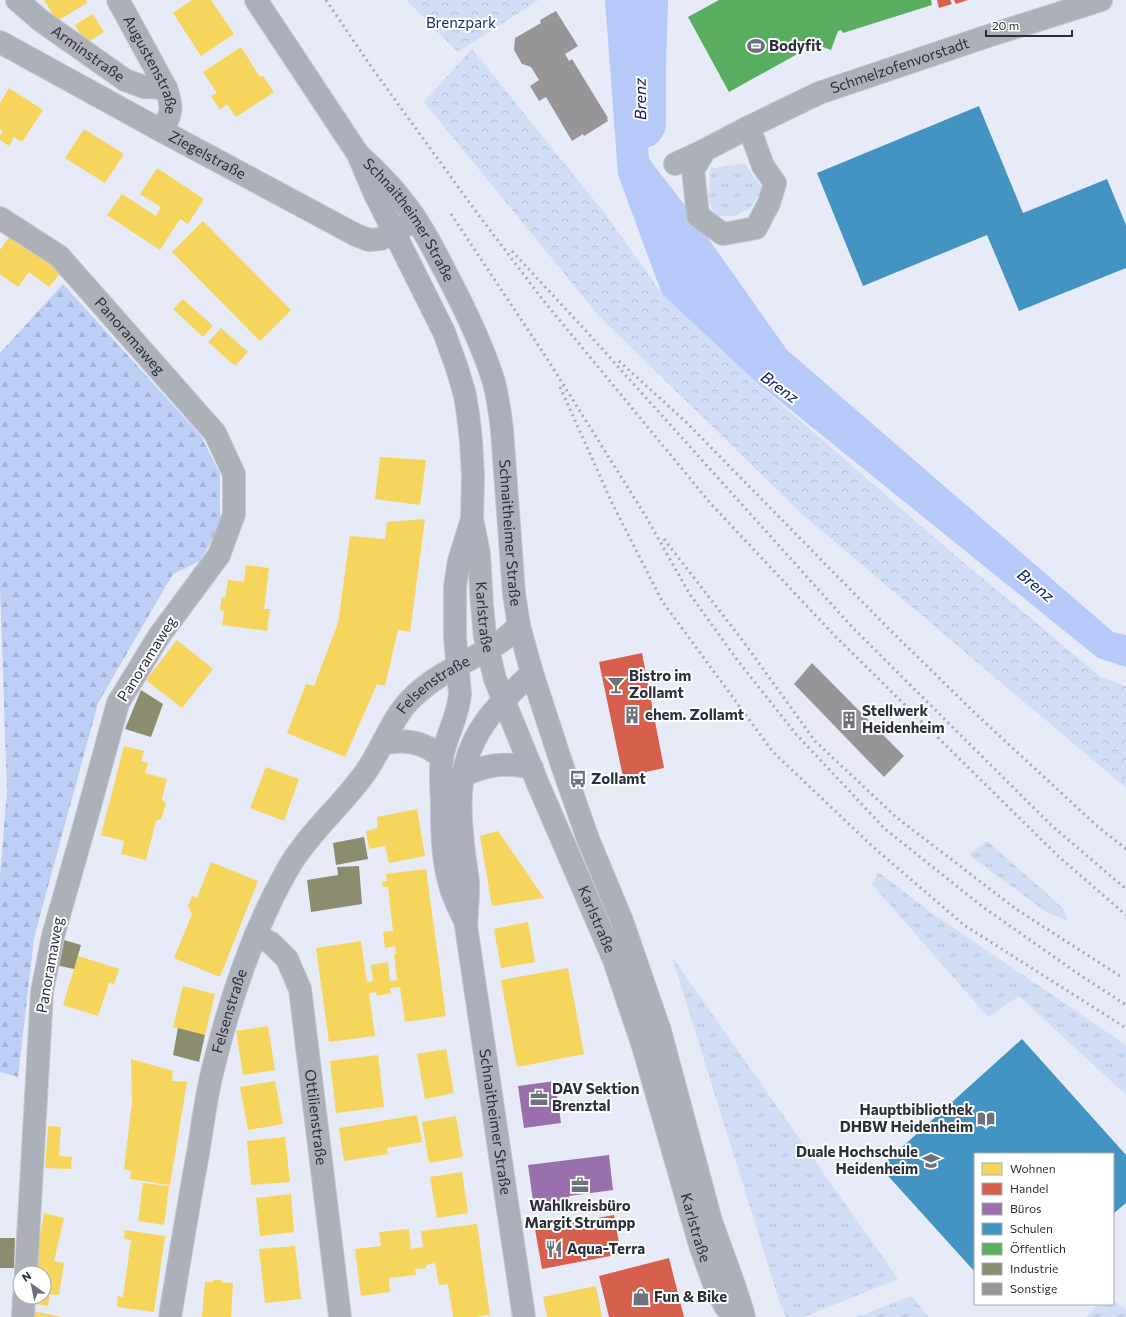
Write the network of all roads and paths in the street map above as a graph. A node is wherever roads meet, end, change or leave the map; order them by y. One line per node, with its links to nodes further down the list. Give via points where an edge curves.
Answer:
1 (17, 0): 6 (street, Arminstraße, via 40,20 125,80 144,87)
2 (118, 0): 6 (street, Augustenstraße)
3 (256, 0): 10 (street, Schnaitheimer Straße)
4 (1101, 0): 7 (street, Schmelzofenvorstadt, via 819,93)
5 (0, 42): 8 (street, Ziegelstraße)
6 (166, 88): 8 (street, Augustenstraße, via 171,102 170,117)
7 (749, 127): 9 (street, Schmelzofenvorstadt); 9 (street, via 762,166 775,183 769,203 756,228 723,234 698,216 694,170)
8 (162, 131): 14 (street, Ziegelstraße, via 356,236 369,240 381,239)
9 (705, 150): 11 (street, Schmelzofenvorstadt)
10 (358, 154): 13 (street, Schnaitheimer Straße, via 384,179); 14 (street, Schnaitheimer Straße)
11 (676, 164)
12 (0, 218): 27 (street, Panoramaweg, via 59,256 215,433 234,474 234,514 219,556 159,636 118,704 53,936 42,992)
13 (416, 220): 14 (street, Ziegelstraße); 16 (street, Schnaitheimer Straße, via 465,308 493,379 502,430)
14 (394, 232): 15 (street, Schnaitheimer Straße, via 444,332 465,395 473,476)
15 (472, 519): 17 (street, Karlstraße, via 479,554); 18 (street, Schnaitheimer Straße, via 459,561 455,587)
16 (518, 626): 17 (street, Felsenstraße, via 500,642); 19 (street, Schnaitheimer Straße)
17 (487, 649): 18 (street, Felsenstraße); 20 (street, Karlstraße)
18 (458, 666): 21 (street, Felsenstraße, via 431,681 413,697 402,710); 22 (street, Schnaitheimer Straße, via 459,702)
19 (532, 673): 20 (street, Schnaitheimer Straße); 34 (street, Karlstraße, via 588,839 622,922 660,1032 711,1221 731,1272)
20 (503, 700): 23 (street, Karlstraße); 24 (street, Schnaitheimer Straße, via 475,739 466,757)
21 (383, 744): 22 (street, Felsenstraße, via 395,740 406,741 426,746); 26 (street, Felsenstraße, via 363,776 296,856)
22 (442, 758): 25 (street, Schnaitheimer Straße, via 444,848 450,886)
23 (532, 768): 24 (street, via 513,764 500,765 478,768); 33 (street, Karlstraße, via 614,960 643,1046 700,1245 713,1281 725,1306)
24 (462, 776): 25 (street, Schnaitheimer Straße, via 462,843 468,882)
25 (466, 926): 32 (street, Schnaitheimer Straße)
26 (256, 936): 30 (street, Felsenstraße, via 233,996 213,1067); 31 (street, Ottilienstraße, via 271,943 287,959 300,989)
27 (26, 1265)
28 (24, 1305): 29 (street)
29 (23, 1317)
30 (170, 1317)
31 (340, 1317)
32 (524, 1317)
33 (734, 1317)
34 (744, 1317)

